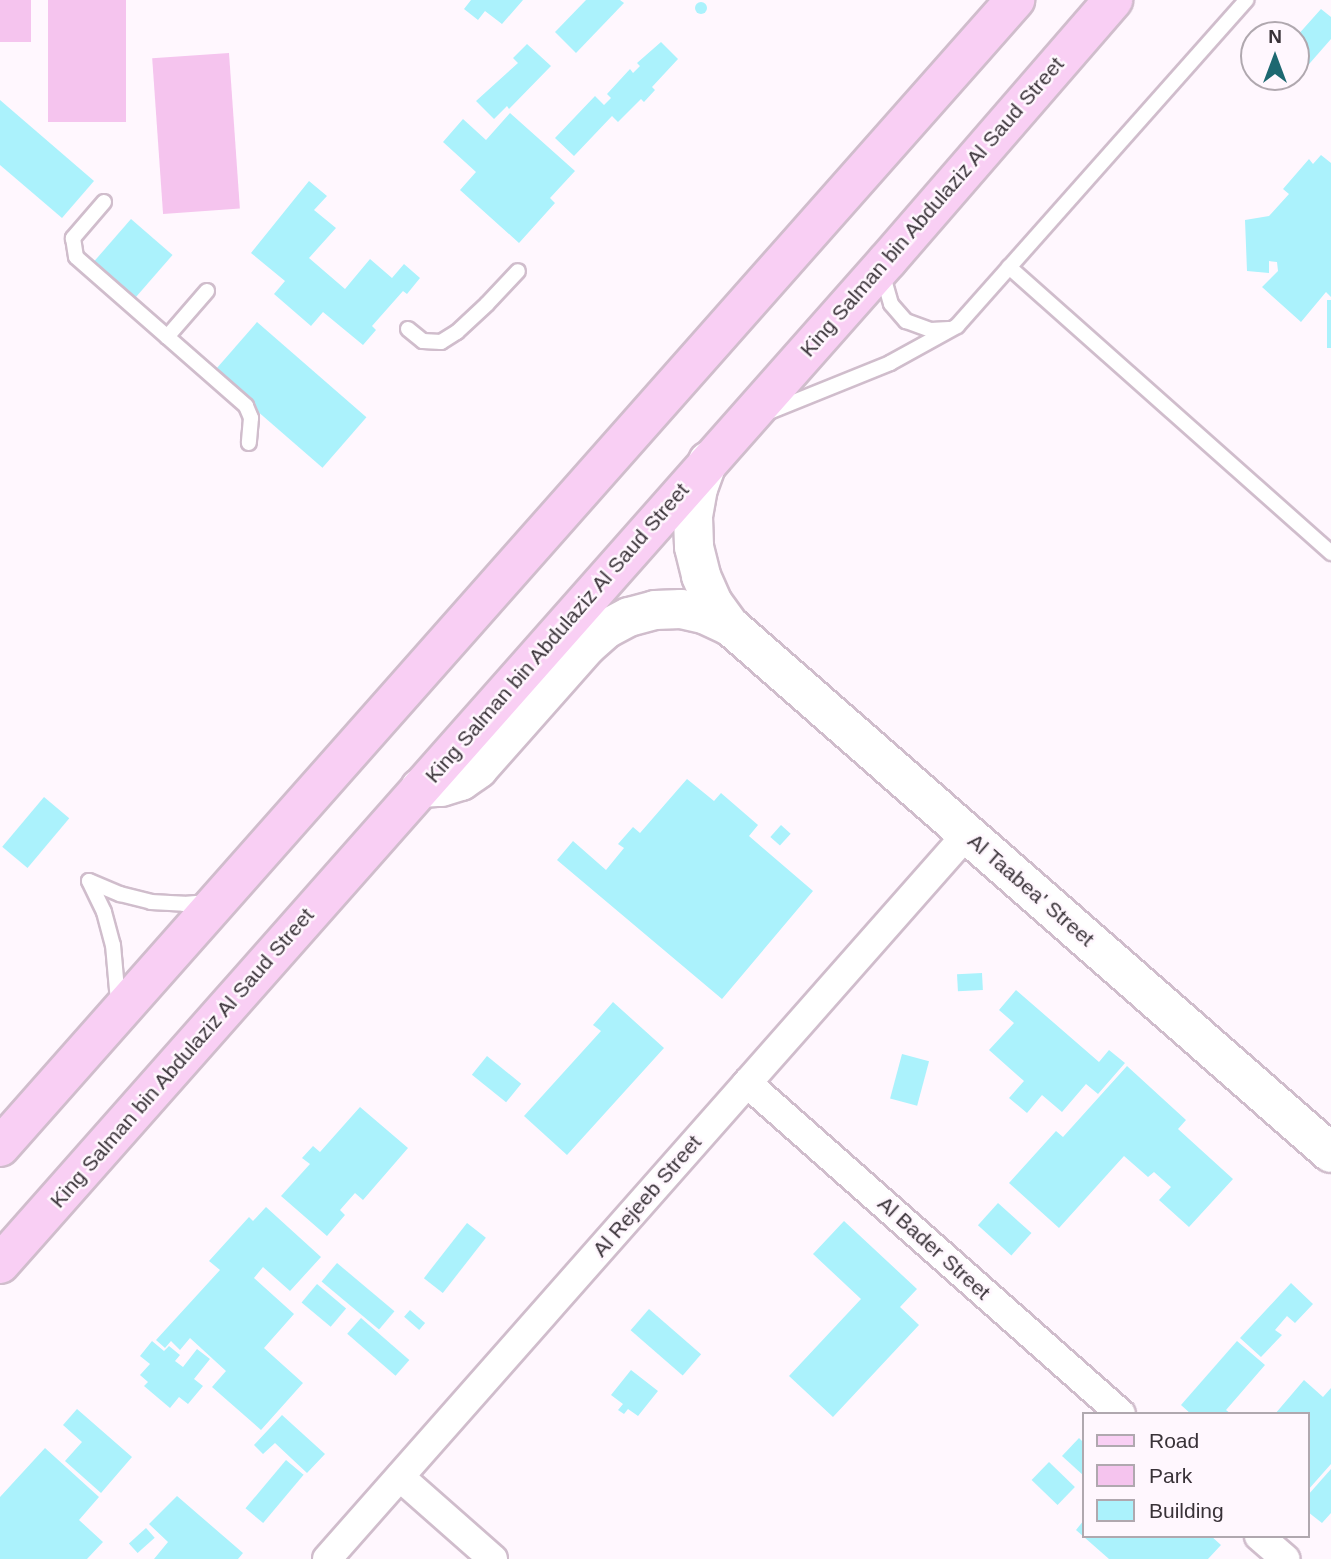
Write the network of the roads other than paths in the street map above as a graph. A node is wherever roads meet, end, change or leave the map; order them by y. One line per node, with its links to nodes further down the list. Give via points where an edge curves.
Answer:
1 (1015, 0): 19 (main road)
2 (1113, 0): 5 (main road, King Salman bin Abdulaziz Al Saud Street)
3 (1246, 0): 6 (lane)
4 (104, 202): 11 (lane, via 73,238 76,257)
5 (888, 260): 9 (lane, via 884,283 891,304 906,321 931,330); 12 (main road, King Salman bin Abdulaziz Al Saud Street)
6 (1009, 267): 9 (lane); 15 (lane)
7 (518, 271): 10 (lane, via 477,314 441,342 423,341)
8 (207, 291): 11 (lane)
9 (957, 326): 12 (lane, via 890,363)
10 (408, 329)
11 (167, 337): 13 (lane, via 246,406 251,418)
12 (742, 423): 14 (main road, King Salman bin Abdulaziz Al Saud Street)
13 (248, 443)
14 (708, 461): 16 (street, Al Taabea' Street, via 693,517 694,547 709,594); 17 (main road, King Salman bin Abdulaziz Al Saud Street)
15 (1331, 553)
16 (730, 626): 17 (street, Al Taabea' Street, via 681,609 655,610 606,629 478,769 461,781); 18 (street, Al Taabea' Street)
17 (420, 788): 24 (main road, King Salman bin Abdulaziz Al Saud Street)
18 (967, 834): 21 (street, Al Rejeeb Street); 23 (street, Al Taabea' Street)
19 (217, 901): 20 (main road); 20 (lane, via 151,902 89,881 113,945)
20 (118, 1012): 22 (main road)
21 (747, 1083): 25 (street, Al Bader Street); 26 (street, Al Rejeeb Street)
22 (0, 1147)
23 (1331, 1153)
24 (0, 1264)
25 (1119, 1412)
26 (400, 1477): 28 (street, Al Rejeeb Street); 29 (street)
27 (1261, 1538): 30 (street)
28 (327, 1559)
29 (493, 1559)
30 (1285, 1559)

